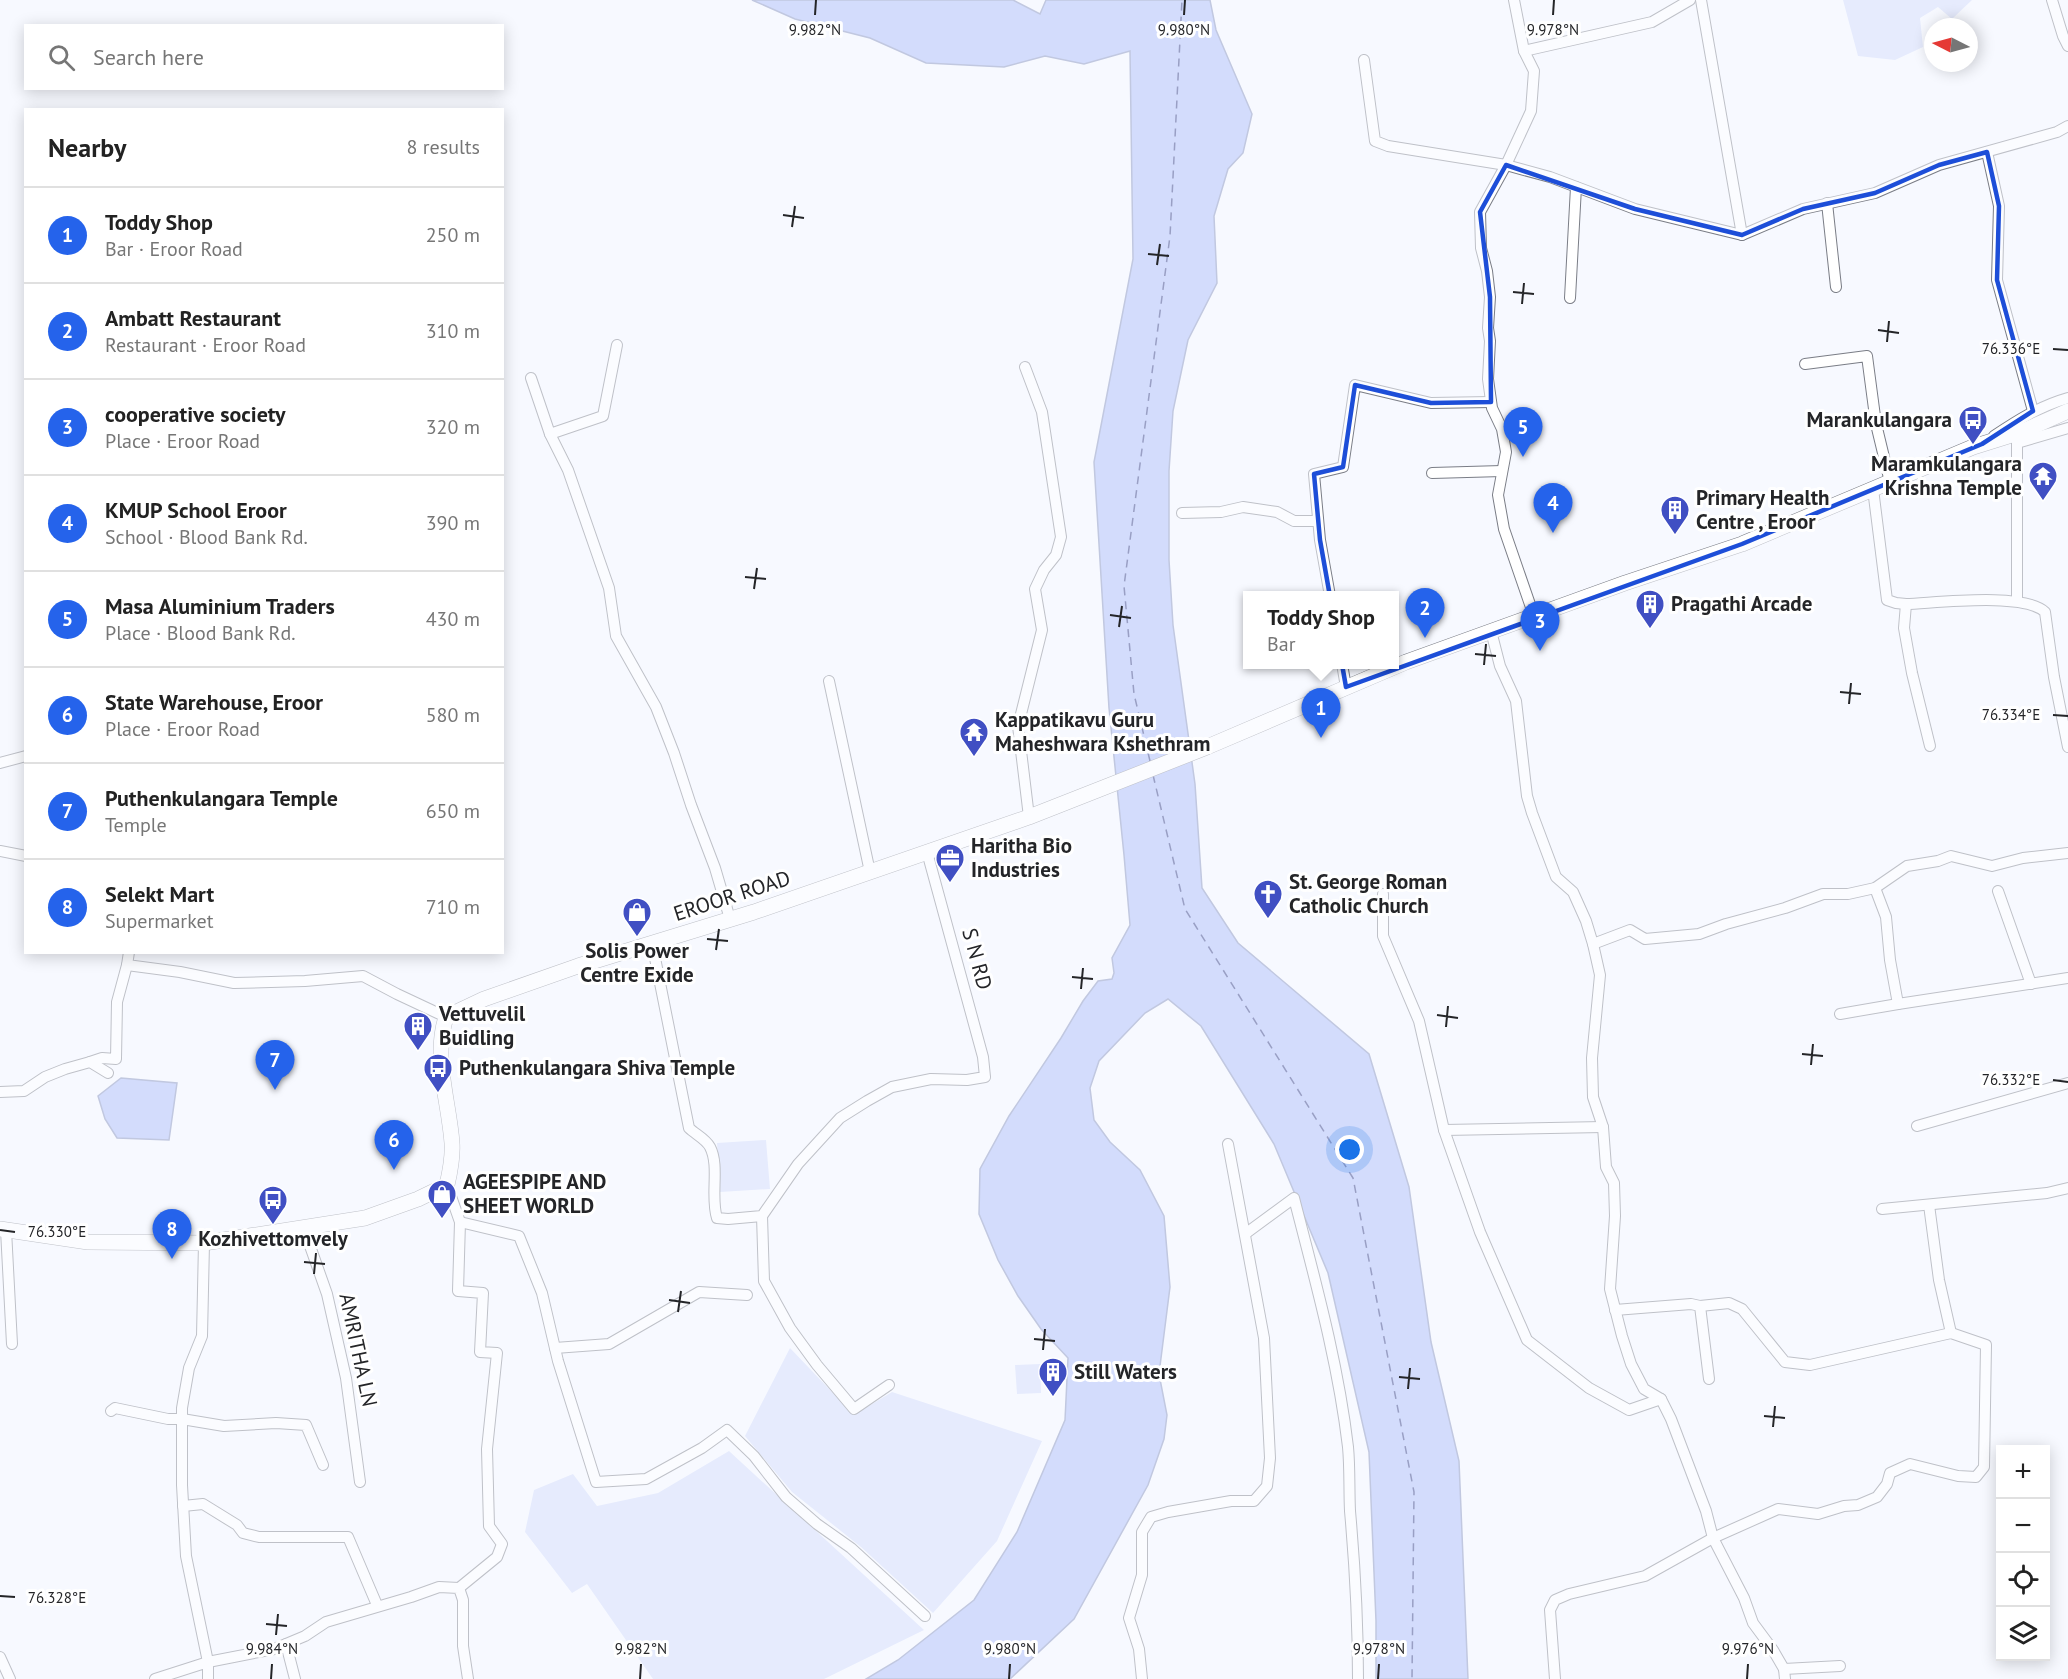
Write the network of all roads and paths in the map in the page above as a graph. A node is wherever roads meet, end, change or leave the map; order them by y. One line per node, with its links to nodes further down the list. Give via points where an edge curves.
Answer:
1 (1514, 0): 6 (street)
2 (1690, 0): 6 (street, via 1652,22)
3 (1701, 0): 13 (street)
4 (2052, 0): 5 (street)
5 (2068, 46)
6 (1524, 51): 10 (street, via 1534,71 1531,111)
7 (1364, 60): 10 (street, via 1375,141)
8 (2068, 126): 9 (street)
9 (1987, 152): 12 (street, via 1939,165 1875,193); 22 (street, via 1999,206 1997,280)
10 (1506, 165): 11 (street); 21 (street, via 1480,212 1481,248 1490,297)
11 (1576, 187): 13 (street, via 1635,209); 15 (street)
12 (1827, 204): 13 (street, via 1803,209); 14 (street)
13 (1742, 235)
14 (1836, 287)
15 (1570, 298)
16 (617, 345): 25 (street, via 603,416)
17 (1805, 364): 29 (street, via 1867,356 1876,424)
18 (1025, 367): 47 (street, via 1042,412 1061,537 1056,555 1035,589 1042,630 1018,726)
19 (531, 378): 25 (street)
20 (2068, 398): 22 (street)
21 (1491, 402): 27 (street, via 1506,452); 32 (street, via 1431,403 1355,385 1344,467 1314,474)
22 (2033, 411): 26 (street)
23 (2068, 411): 26 (main road)
24 (2068, 428): 34 (street, via 2017,443)
25 (550, 434): 56 (street, via 568,470 609,588 616,636 667,734)
26 (1982, 444): 29 (main road)
27 (1502, 471): 28 (street); 36 (street, via 1498,495 1504,529)
28 (1432, 473)
29 (1890, 482): 30 (main road)
30 (1873, 489): 35 (street, via 1887,600); 36 (main road, via 1742,544)
31 (1182, 513): 32 (street, via 1244,507 1277,512 1294,521)
32 (1318, 521): 33 (street)
33 (1329, 591)
34 (2017, 601): 35 (street); 44 (street, via 2039,606 2045,612)
35 (1906, 604): 43 (street, via 1904,628)
36 (1534, 616): 37 (main road)
37 (1491, 631): 38 (main road); 58 (street, via 1500,666 1516,701 1532,813 1556,877 1573,892)
38 (1399, 665)
39 (1343, 669): 42 (street)
40 (1389, 669): 42 (main road)
41 (829, 681): 52 (street)
42 (1346, 687): 47 (main road, EROOR ROAD)
43 (1930, 746)
44 (2068, 747)
45 (24, 757): 46 (street)
46 (0, 763)
47 (1029, 817): 49 (main road, EROOR ROAD)
48 (0, 850): 51 (street)
49 (927, 852): 52 (main road, EROOR ROAD); 78 (street, S N RD, via 983,1057 985,1077 931,1079 891,1087 867,1101 840,1118 798,1164)
50 (2068, 853): 53 (street, via 1992,866 1950,856 1907,867)
51 (24, 856)
52 (870, 872): 56 (main road, EROOR ROAD)
53 (1875, 888): 58 (street, via 1823,894 1699,934 1645,939 1630,930); 63 (street, via 1886,917)
54 (1998, 891): 62 (street)
55 (1383, 894): 72 (street, via 1383,936 1419,1022)
56 (730, 919): 57 (main road, EROOR ROAD)
57 (652, 943): 65 (main road, EROOR ROAD, via 484,999); 78 (street, via 689,1128 710,1147 714,1161 717,1218)
58 (1593, 944): 71 (street, via 1600,975 1592,1058 1593,1097)
59 (129, 954): 60 (street)
60 (127, 965): 65 (street, via 234,983 363,976); 66 (street, via 117,1002 116,1059)
61 (2068, 978): 62 (street)
62 (2031, 984): 63 (street)
63 (1898, 1004): 64 (street)
64 (1840, 1014)
65 (446, 1017): 74 (main road, via 440,1056 453,1145)
66 (90, 1062): 67 (street); 69 (street, via 45,1077 24,1091)
67 (108, 1073)
68 (2068, 1083): 70 (street)
69 (0, 1092)
70 (1917, 1126)
71 (1603, 1127): 72 (street); 86 (street, via 1606,1167 1614,1183 1610,1289)
72 (1444, 1130): 92 (street, via 1480,1232 1527,1340 1589,1388 1629,1410)
73 (1228, 1144): 82 (street)
74 (447, 1185): 79 (street); 81 (main road, via 365,1218)
75 (2068, 1188): 76 (street)
76 (1929, 1205): 77 (street); 87 (street)
77 (1882, 1209)
78 (762, 1215): 91 (street, via 764,1281 790,1328 817,1365 854,1409)
79 (460, 1222): 89 (street, via 519,1236 542,1293); 99 (street, via 458,1291 483,1293 480,1352 497,1353 487,1449 489,1526 502,1544 497,1557)
80 (3, 1229): 83 (main road, via 88,1242); 88 (street)
81 (300, 1229): 83 (main road); 96 (street, AMRITHA LN, via 327,1294 346,1378)
82 (1245, 1234): 112 (street, via 1264,1338 1270,1458 1267,1486 1254,1500 1151,1517 1142,1532 1142,1575 1129,1618 1139,1649); 113 (street, via 1294,1198 1326,1321 1348,1448)
83 (204, 1243): 94 (street, via 202,1336 189,1368)
84 (747, 1295): 89 (street, via 699,1292 609,1344)
85 (1700, 1306): 86 (street); 87 (street, via 1728,1303 1742,1309 1785,1362 1810,1365); 90 (street)
86 (1615, 1310): 92 (street, via 1631,1364 1644,1389)
87 (1951, 1333): 98 (street, via 1986,1345 1984,1467 1976,1477 1910,1464 1890,1473 1877,1497 1858,1505 1818,1514 1778,1509)
88 (12, 1344)
89 (555, 1348): 101 (street, via 596,1482 646,1479 727,1430 754,1456 786,1497 851,1548)
90 (1709, 1379)
91 (890, 1385)
92 (1660, 1399): 98 (street, via 1680,1440)
93 (111, 1411): 94 (street, via 115,1408)
94 (182, 1419): 95 (street, via 224,1426 306,1425); 97 (street)
95 (323, 1465)
96 (360, 1482)
97 (183, 1506): 100 (street, via 203,1504 243,1533 259,1537 348,1537); 104 (street, via 186,1556)
98 (1713, 1538): 106 (street, via 1753,1623 1773,1650); 114 (street, via 1645,1576 1555,1600 1550,1610)
99 (459, 1588): 100 (street, via 439,1587); 111 (street)
100 (377, 1605): 102 (street, via 326,1622)
101 (925, 1616)
102 (286, 1644): 104 (street); 110 (street)
103 (0, 1657): 107 (street)
104 (208, 1662): 108 (street); 109 (street)
105 (1840, 1666): 106 (street)
106 (1784, 1674)
107 (10, 1679)
108 (155, 1679)
109 (208, 1679)
110 (295, 1679)
111 (468, 1679)
112 (1142, 1679)
113 (1358, 1679)
114 (1555, 1679)

